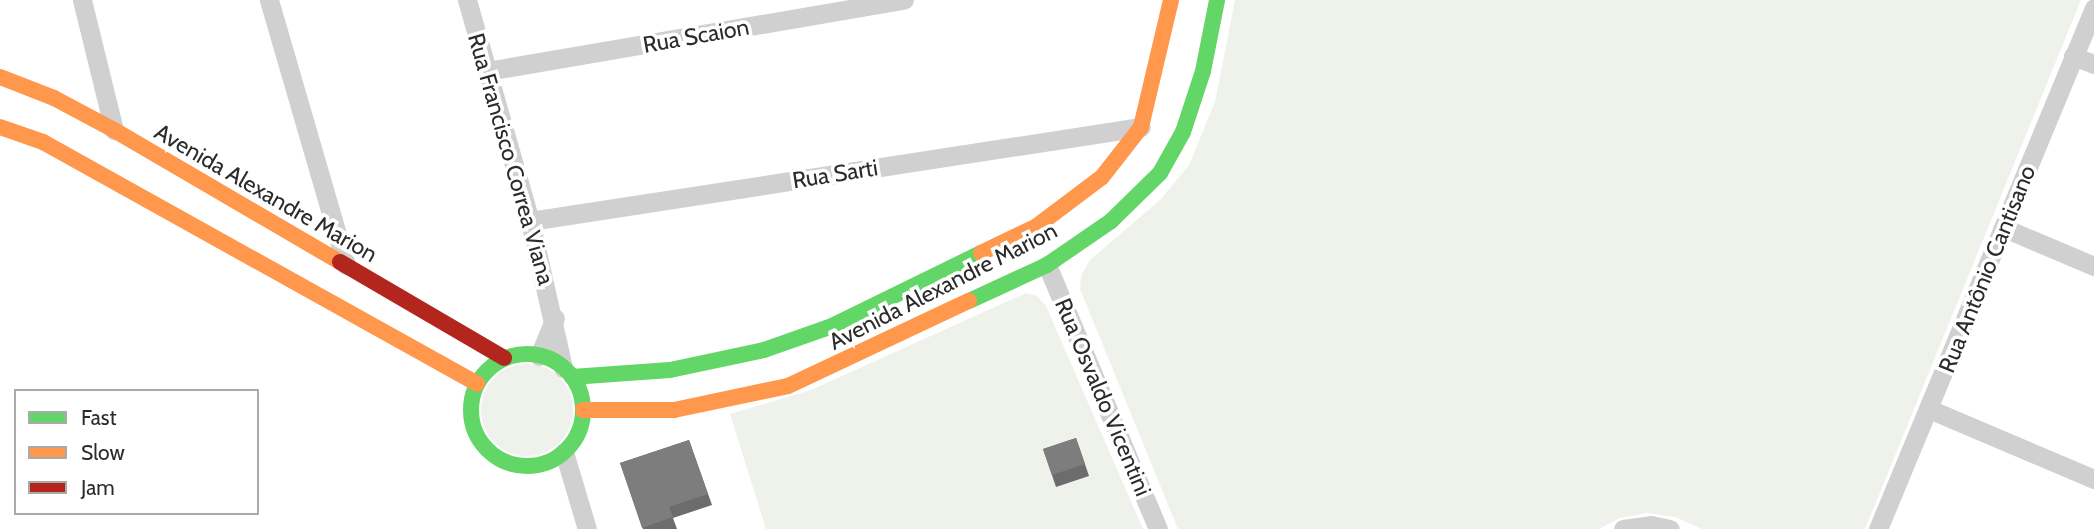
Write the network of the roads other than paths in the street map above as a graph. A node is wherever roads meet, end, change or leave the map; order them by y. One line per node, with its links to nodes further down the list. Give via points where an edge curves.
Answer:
1 (82, 0): 14 (street)
2 (269, 0): 17 (street)
3 (467, 0): 10 (street, Rua Francisco Correa Viana)
4 (904, 0): 10 (street, Rua Scaion)
5 (1171, 0): 13 (street, Avenida Alexandre Marion)
6 (1217, 0): 18 (street, Avenida Alexandre Marion, via 1195,96 1160,173 1111,221)
7 (2094, 8): 8 (street, Rua Antônio Cantisano)
8 (2073, 56): 9 (street); 16 (street, Rua Antônio Cantisano)
9 (2094, 64)
10 (487, 71): 15 (street, Rua Francisco Correa Viana)
11 (0, 77): 14 (street, Avenida Alexandre Marion, via 54,98)
12 (0, 127): 24 (street, via 43,142)
13 (1141, 127): 15 (street, Rua Sarti); 23 (street, Avenida Alexandre Marion, via 1102,177 1037,226 832,326 764,350 670,370)
14 (114, 130): 17 (street, Avenida Alexandre Marion)
15 (530, 221): 20 (street, Rua Francisco Correa Viana)
16 (2004, 228): 19 (street); 25 (street, Rua Antônio Cantisano)
17 (346, 265): 22 (street, Avenida Alexandre Marion)
18 (1047, 265): 26 (street, Avenida Alexandre Marion, via 788,386 674,410); 30 (street, Rua Osvaldo Vicentini)
19 (2094, 266)
20 (555, 318): 21 (street); 23 (street, Rua Francisco Correa Viana)
21 (539, 356): 22 (street); 23 (street)
22 (504, 358): 24 (street)
23 (568, 372): 26 (street)
24 (477, 384): 27 (street, via 471,402 472,422 492,454 529,466)
25 (1929, 409): 28 (street); 33 (street, Rua Antônio Cantisano)
26 (583, 410): 27 (street, via 581,426)
27 (564, 452): 29 (street)
28 (2094, 479)
29 (587, 529)
30 (1158, 529)
31 (1623, 529): 32 (street, via 1651,525)
32 (1670, 529)
33 (1878, 529)

